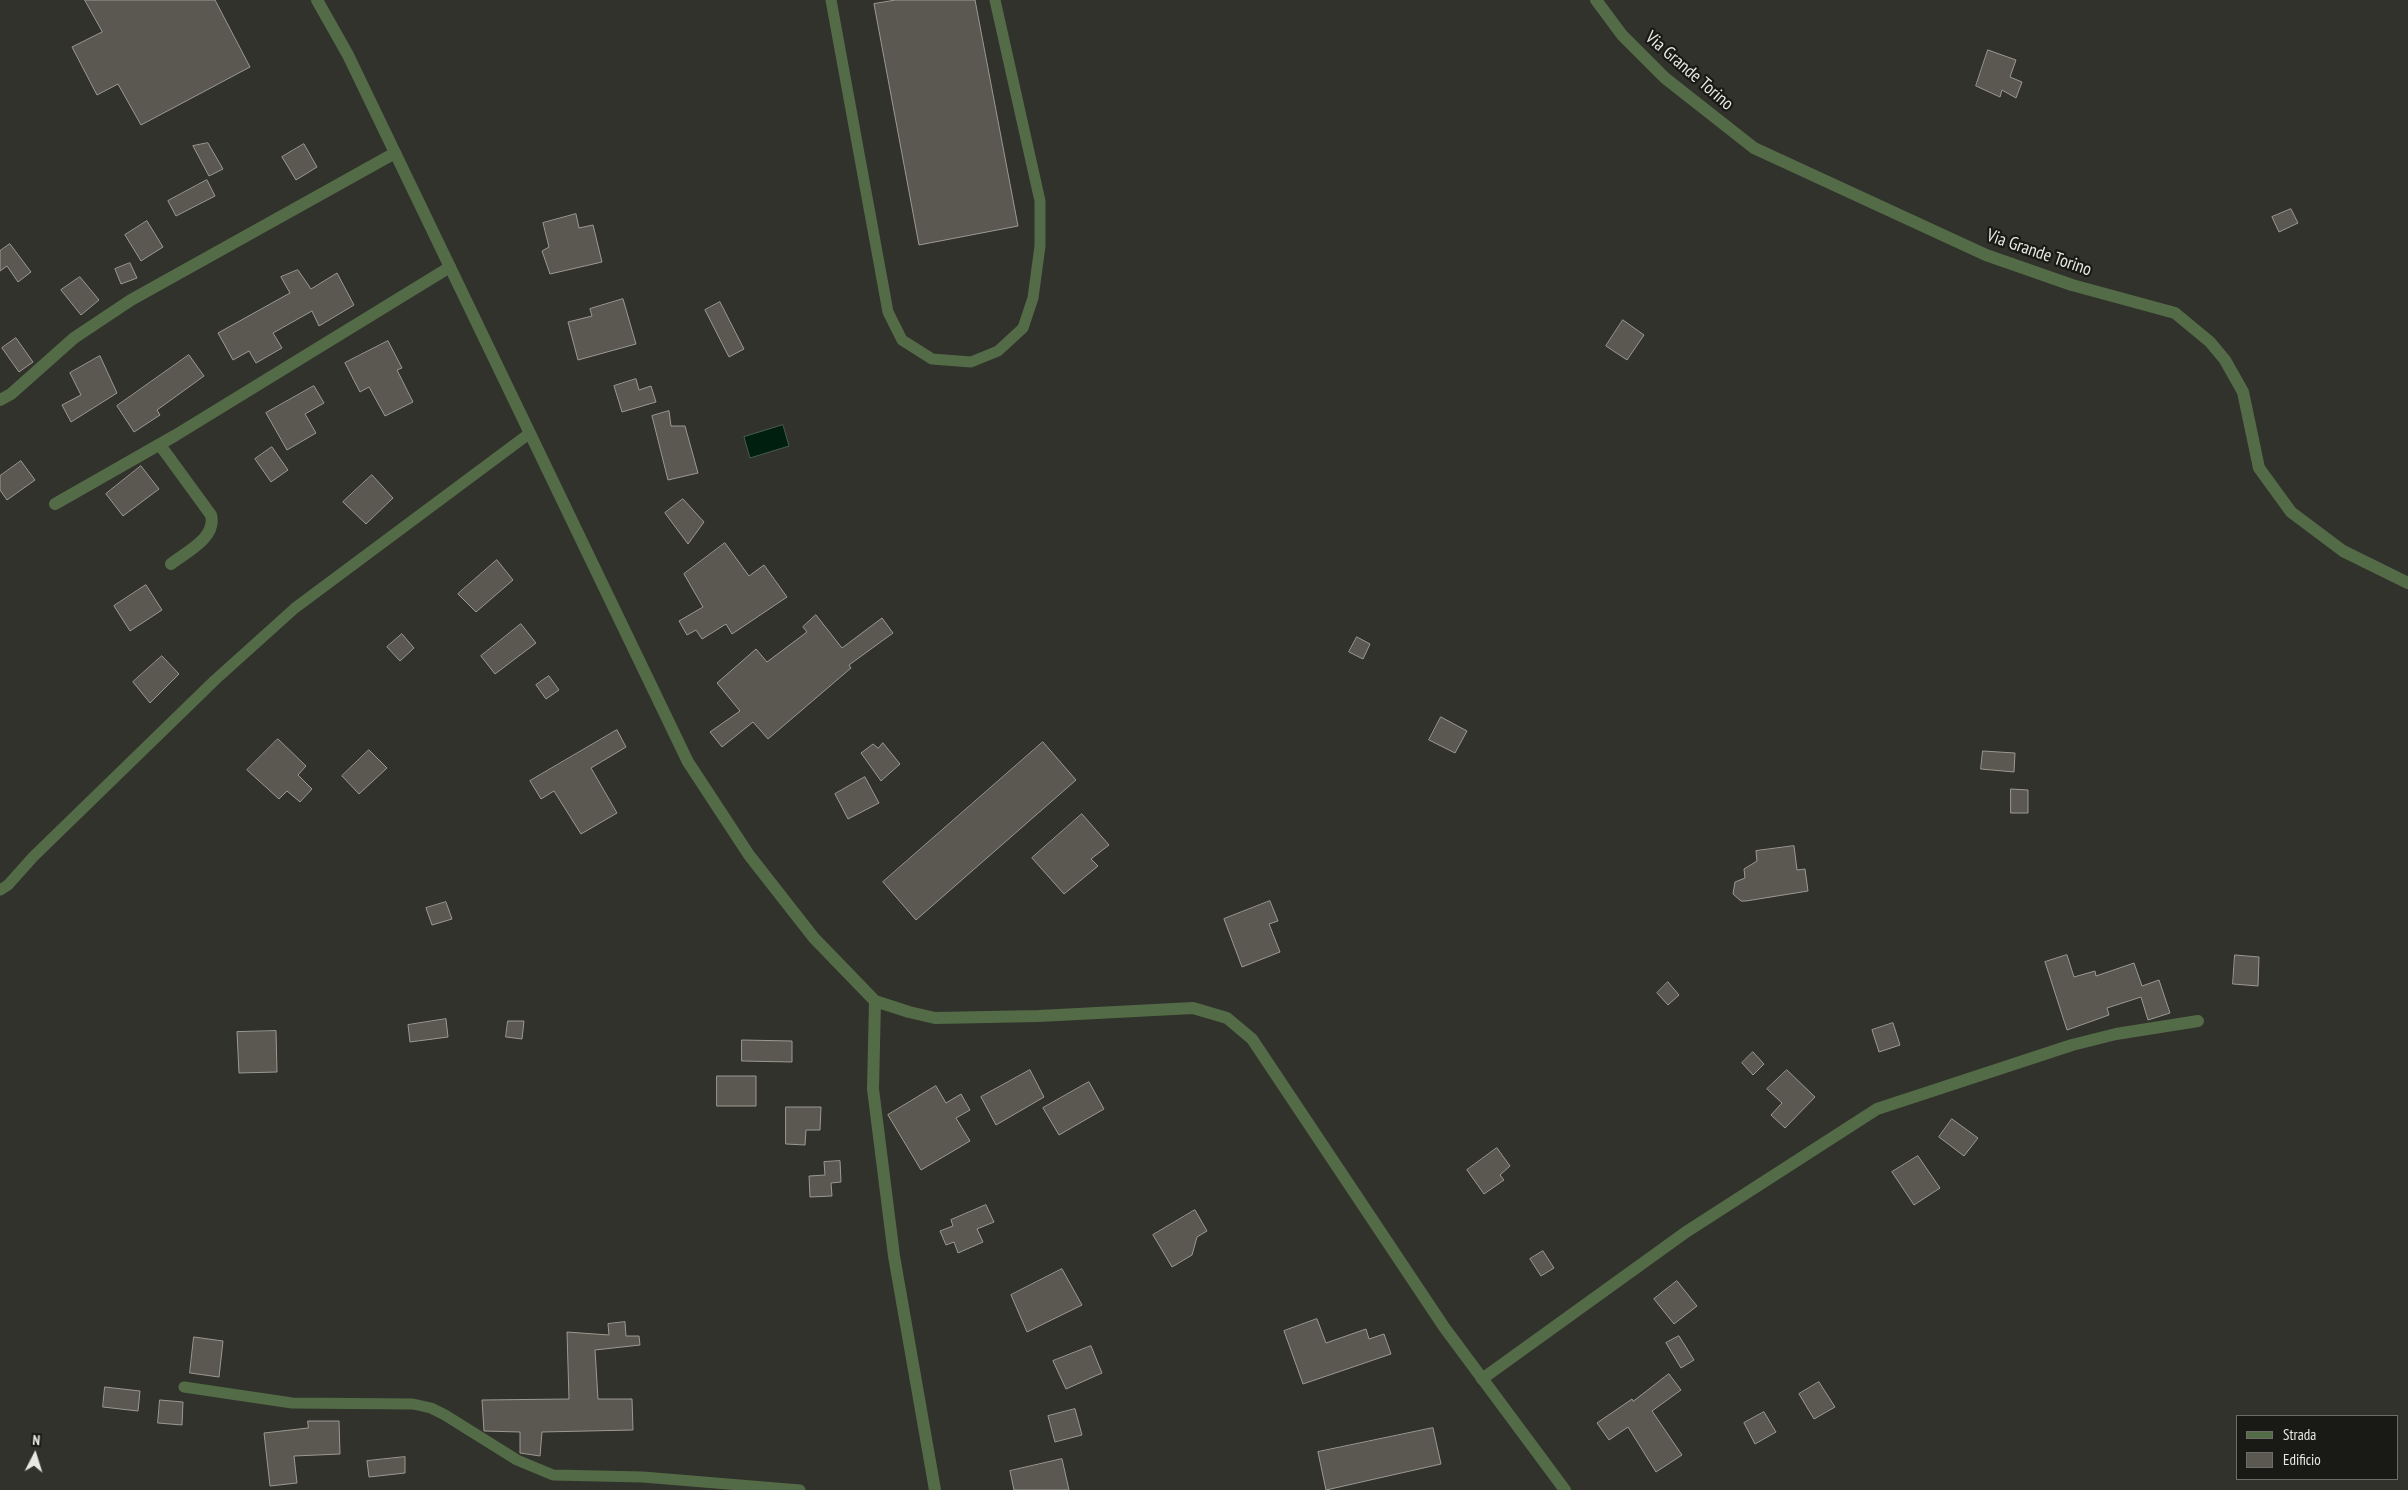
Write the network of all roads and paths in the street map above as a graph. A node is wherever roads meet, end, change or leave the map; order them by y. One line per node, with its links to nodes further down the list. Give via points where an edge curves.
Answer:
1 (318, 0): 5 (street)
2 (831, 0): 3 (lane, via 888,312 902,340 932,359 971,362 998,351 1023,328 1033,298 1040,246 1040,201)
3 (995, 0)
4 (1596, 0): 12 (street, Via Grande Torino, via 1622,35 1665,78 1754,148 1986,255 2072,285 2175,313 2210,342 2225,360 2243,392 2259,468 2291,512 2343,551)
5 (395, 153): 6 (street); 7 (street, via 131,300 74,338)
6 (450, 267): 8 (street); 9 (street)
7 (0, 400)
8 (530, 433): 13 (lane, via 295,608 214,680); 14 (street, via 688,762 750,855 814,938)
9 (160, 445): 10 (street); 11 (street, via 211,515 213,524 208,535)
10 (55, 504)
11 (171, 564)
12 (2408, 582)
13 (0, 890)
14 (875, 1000): 16 (street, via 935,1018 1193,1008 1226,1018 1252,1039); 19 (street, via 874,1089 894,1256)
15 (2198, 1021): 16 (street, via 2116,1034 2072,1045 1877,1109 1686,1232)
16 (1482, 1380): 20 (street)
17 (184, 1387): 18 (lane, via 292,1403 413,1404 431,1408 517,1460 553,1475 643,1477)
18 (800, 1490)
19 (936, 1490)
20 (1565, 1490)

